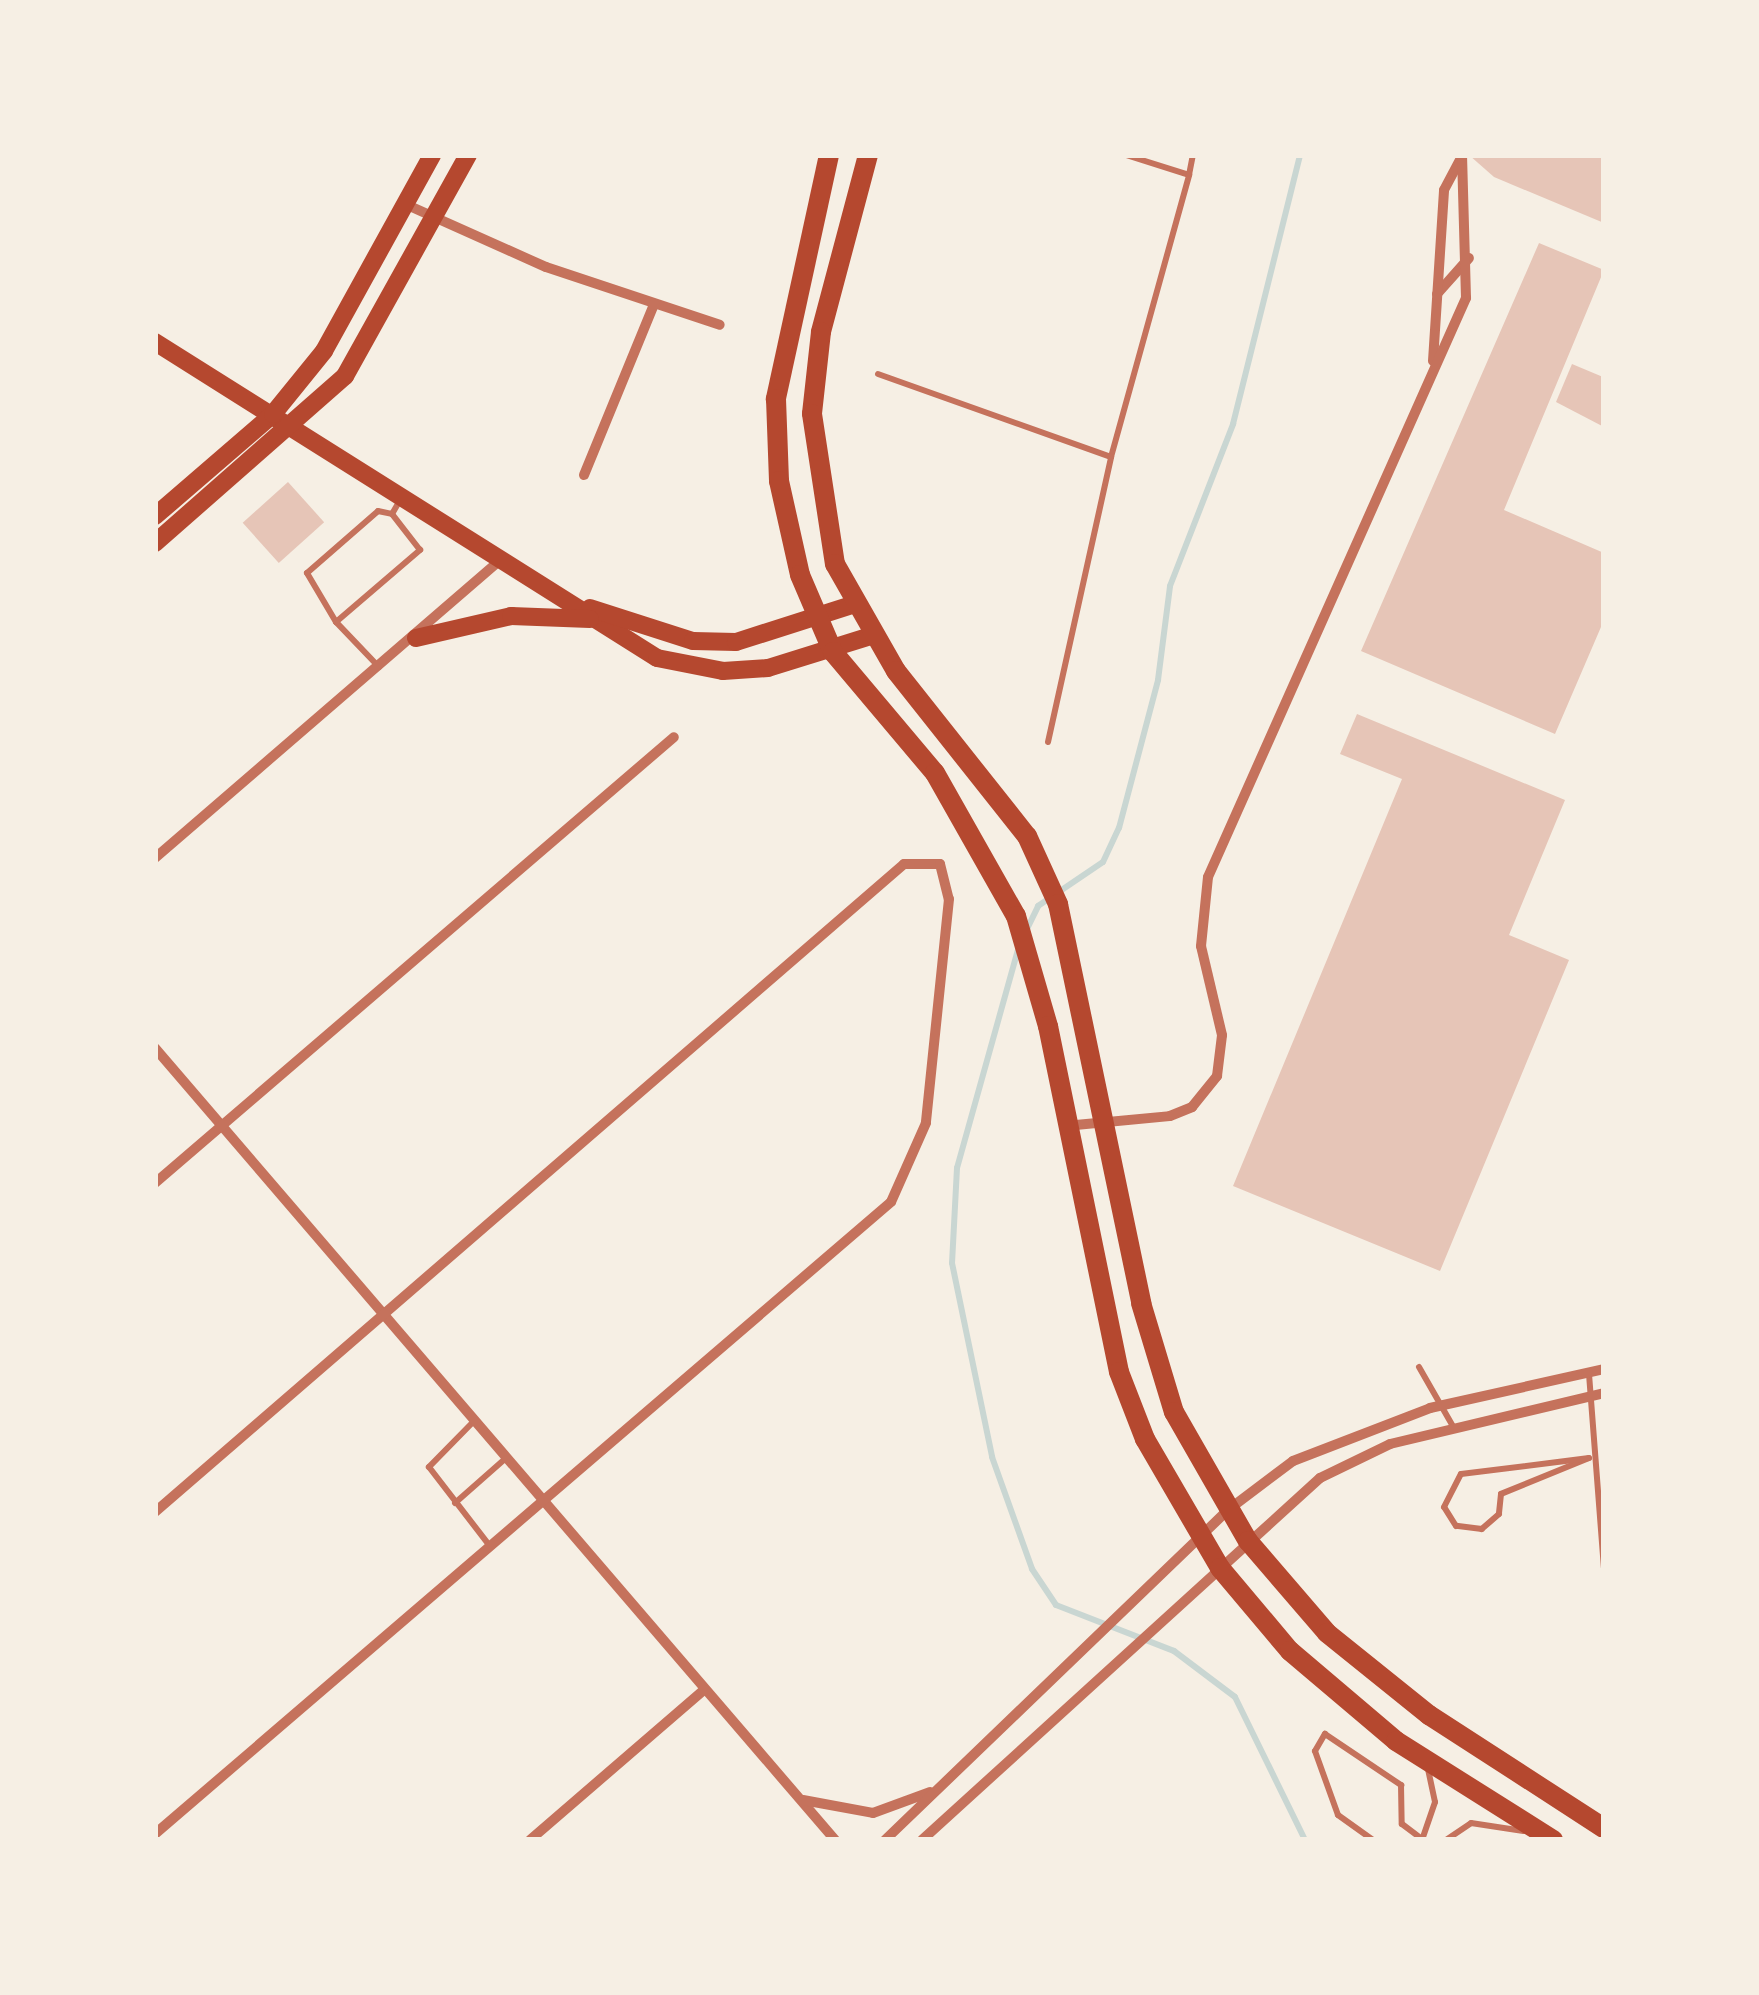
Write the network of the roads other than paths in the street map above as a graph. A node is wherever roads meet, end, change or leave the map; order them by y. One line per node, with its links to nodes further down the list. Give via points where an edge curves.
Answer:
1 (432, 155): 9 (main road)
2 (468, 155): 10 (main road)
3 (829, 155): 29 (main road, via 776,399 778,480)
4 (868, 155): 28 (main road, via 821,332 812,414 816,477)
5 (1126, 155): 8 (lane)
6 (1194, 155): 8 (lane)
7 (1463, 156): 11 (street); 12 (street, via 1444,190)
8 (1188, 174): 20 (lane)
9 (405, 204): 10 (street); 18 (main road, via 324,352)
10 (433, 219): 13 (street); 19 (main road, via 360,356)
11 (1471, 256): 12 (street); 16 (street, via 1466,298)
12 (1436, 294): 16 (street)
13 (654, 304): 14 (street); 21 (street)
14 (720, 325)
15 (155, 342): 18 (main road)
16 (1433, 362): 40 (street, via 1208,877 1201,946 1222,1035 1217,1076 1192,1107)
17 (878, 374): 20 (lane)
18 (273, 414): 19 (main road); 24 (main road)
19 (293, 426): 22 (main road); 25 (main road)
20 (1110, 457): 37 (lane)
21 (584, 475)
22 (404, 494): 23 (lane); 26 (main road)
23 (392, 514): 31 (lane, via 420,550); 31 (lane, via 378,511 306,573)
24 (155, 516)
25 (155, 543)
26 (503, 558): 27 (main road); 33 (street)
27 (562, 598): 29 (main road, via 693,641 736,642); 30 (main road)
28 (852, 606): 29 (main road); 32 (main road)
29 (817, 616): 34 (main road)
30 (595, 620): 33 (main road, via 511,616); 34 (main road, via 687,667 768,668)
31 (336, 622): 35 (lane)
32 (871, 636): 34 (main road); 40 (main road, via 1027,836 1083,992)
33 (416, 638): 35 (street)
34 (832, 652): 42 (main road, via 935,773 997,875 1048,1026)
35 (380, 668): 38 (street)
36 (674, 737): 41 (street)
37 (1048, 742)
38 (155, 858)
39 (155, 1048): 41 (street)
40 (1102, 1122): 42 (street); 57 (main road, via 1174,1412)
41 (221, 1126): 43 (street); 44 (street)
42 (1064, 1126): 59 (main road, via 1119,1372)
43 (155, 1183)
44 (385, 1313): 51 (street); 55 (street, via 904,864 940,864 949,882 926,1123 906,1180 849,1244); 58 (street)
45 (1418, 1367): 50 (lane)
46 (1604, 1369): 47 (street)
47 (1589, 1372): 49 (lane); 50 (street)
48 (1604, 1393): 49 (street)
49 (1590, 1395): 52 (street); 54 (lane)
50 (1446, 1403): 52 (lane); 57 (street, via 1312,1450)
51 (475, 1420): 53 (street); 56 (lane, via 430,1461)
52 (1454, 1428): 60 (street, via 1340,1465)
53 (507, 1458): 55 (street); 56 (lane)
54 (1589, 1458): 54 (lane, via 1461,1474 1444,1507 1456,1526 1482,1529 1499,1514 1501,1494); 62 (lane)
55 (544, 1501): 61 (street); 64 (street)
56 (455, 1502): 61 (lane)
57 (1228, 1510): 59 (street); 60 (main road)
58 (155, 1512)
59 (1200, 1538): 63 (main road); 66 (street, via 1147,1596)
60 (1248, 1541): 63 (street); 68 (main road, via 1378,1679)
61 (489, 1546): 69 (street)
62 (1604, 1567)
63 (1220, 1568): 65 (main road, via 1338,1696); 74 (street)
64 (704, 1690): 67 (street); 71 (street)
65 (1424, 1760): 70 (main road); 76 (lane, via 1435,1790)
66 (942, 1786): 67 (street, via 873,1813); 73 (street)
67 (798, 1797): 72 (street)
68 (1604, 1828)
69 (155, 1834)
70 (1549, 1838): 77 (lane, via 1471,1823)
71 (530, 1840)
72 (835, 1840)
73 (885, 1840)
74 (922, 1840)
75 (1373, 1840): 76 (lane, via 1338,1815 1315,1752 1325,1734 1401,1785 1402,1824)
76 (1423, 1840)
77 (1446, 1840)

